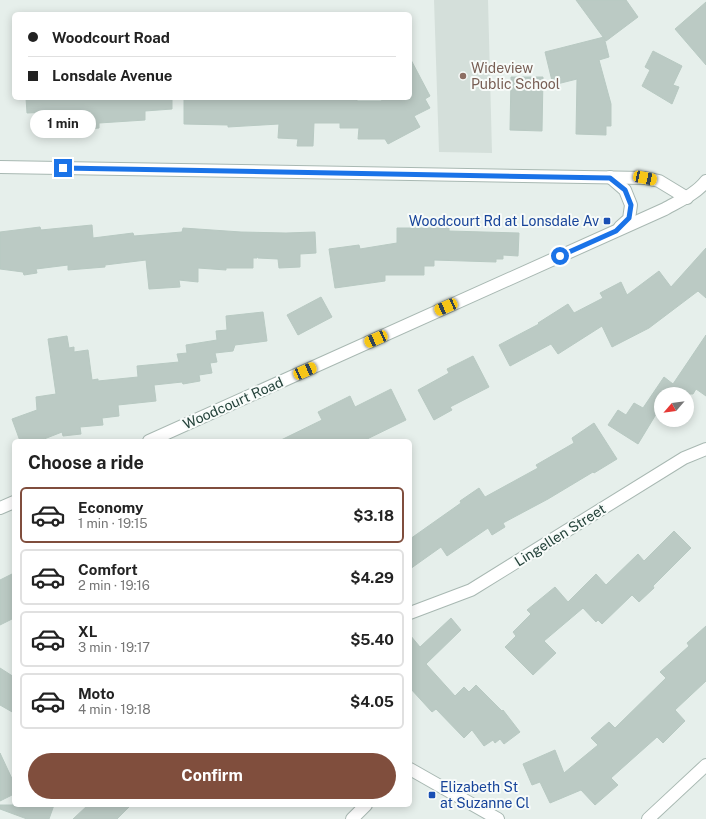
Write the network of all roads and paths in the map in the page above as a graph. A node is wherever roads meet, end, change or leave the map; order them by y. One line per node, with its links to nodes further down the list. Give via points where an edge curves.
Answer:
1 (0, 167): 2 (street)
2 (610, 178): 4 (street, via 645,178 659,181); 5 (street, via 625,190 631,205 629,218)
3 (706, 181): 4 (street, Woodcourt Road)
4 (686, 198): 5 (street, Woodcourt Road)
5 (616, 231): 6 (street, Woodcourt Road)
6 (153, 439)
7 (706, 449): 10 (street, Lingellen Street, via 684,458 471,590)
8 (12, 503): 9 (street)
9 (0, 508)
10 (412, 612)
11 (706, 765): 16 (street)
12 (412, 771): 15 (street)
13 (364, 807): 14 (street)
14 (352, 819)
15 (498, 819)
16 (648, 819)

